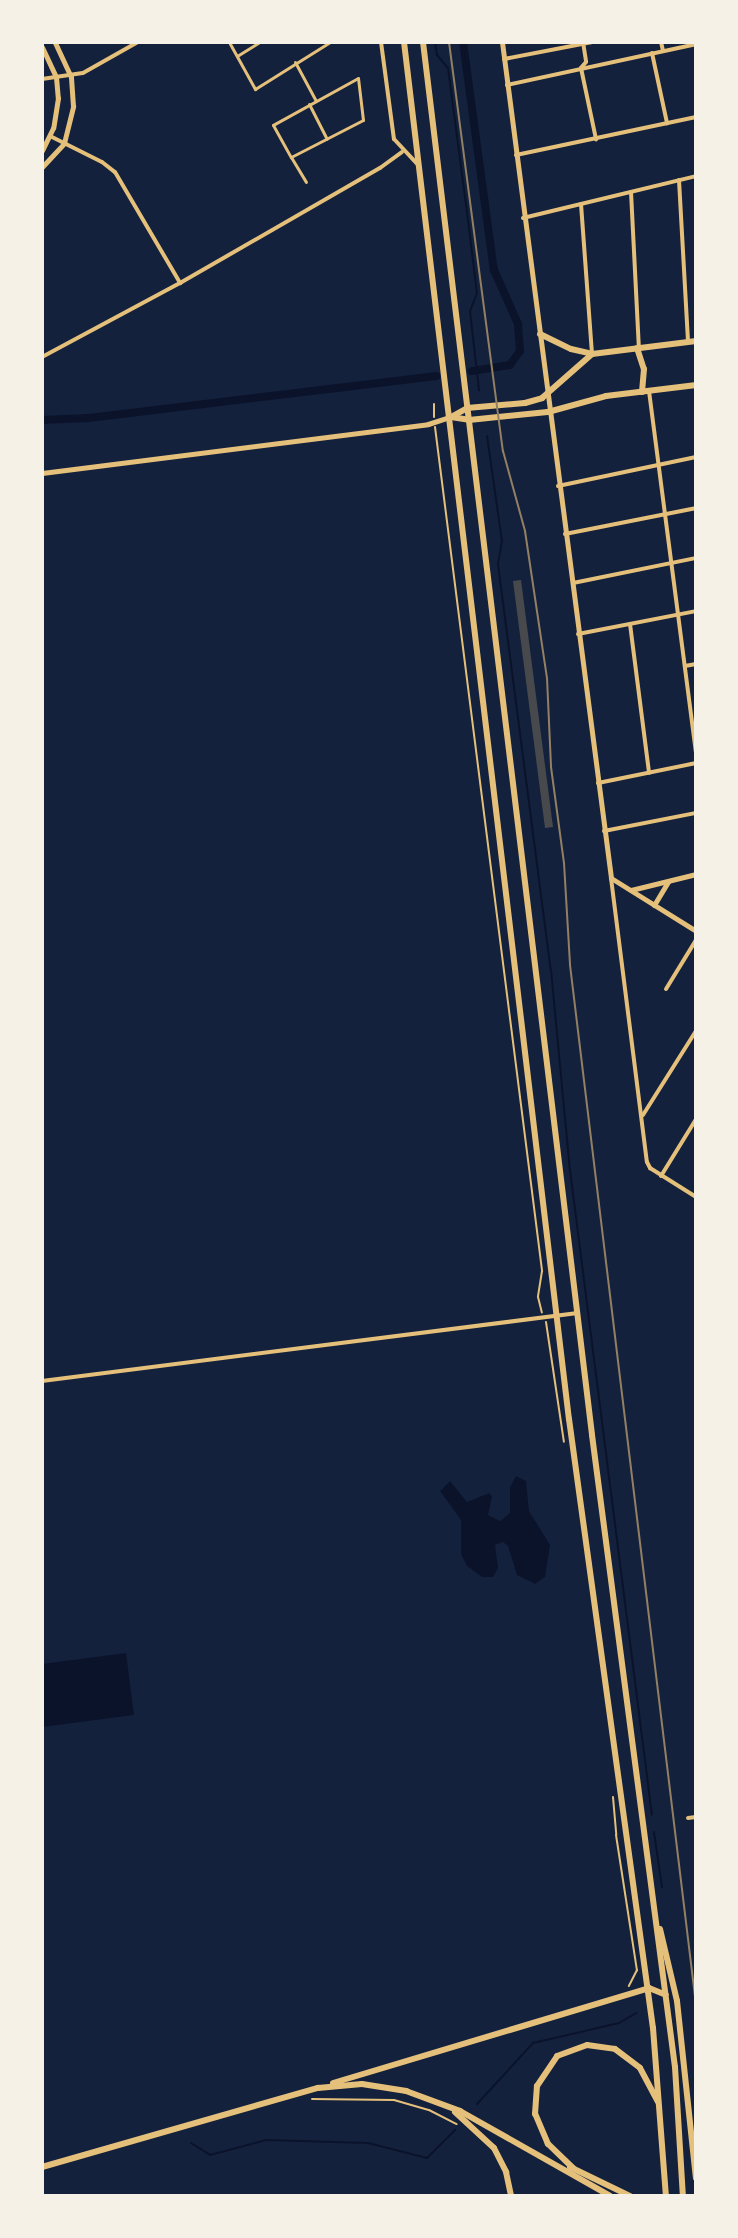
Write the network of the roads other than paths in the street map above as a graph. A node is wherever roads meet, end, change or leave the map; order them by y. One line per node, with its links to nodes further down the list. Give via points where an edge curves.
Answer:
1 (55, 42): 24 (street)
2 (119, 42): 16 (street)
3 (138, 42): 16 (street)
4 (229, 42): 19 (street)
5 (259, 42): 19 (street)
6 (330, 42): 21 (street)
7 (381, 42): 36 (street, via 392,129)
8 (404, 42): 39 (main road)
9 (423, 42): 56 (main road)
10 (502, 42): 20 (street)
11 (592, 42): 13 (street)
12 (661, 42): 17 (street)
13 (583, 43): 20 (street); 22 (street, via 586,62)
14 (696, 44): 17 (street)
15 (42, 47): 23 (street)
16 (124, 50): 24 (street)
17 (663, 51): 18 (street)
18 (652, 53): 22 (street); 30 (street)
19 (237, 56): 21 (street, via 255,89)
20 (504, 59): 26 (street)
21 (295, 62): 27 (street)
22 (581, 68): 26 (street); 33 (street)
23 (56, 77): 24 (street); 25 (street); 31 (street, via 58,105)
24 (71, 77): 34 (street, via 72,115)
25 (42, 79)
26 (507, 85): 37 (street)
27 (316, 101): 28 (street); 32 (street, via 358,78 363,120)
28 (309, 104): 32 (street); 38 (street, via 273,125)
29 (696, 117): 30 (street)
30 (667, 123): 33 (street)
31 (50, 136): 34 (street); 35 (street)
32 (327, 139): 38 (street)
33 (596, 139): 37 (street)
34 (64, 143): 40 (street); 47 (street, via 118,176)
35 (42, 151)
36 (402, 152): 39 (street); 47 (street)
37 (516, 155): 46 (street)
38 (291, 157): 43 (street)
39 (420, 166): 58 (main road)
40 (42, 167)
41 (696, 176): 42 (street)
42 (679, 180): 44 (street); 49 (street)
43 (306, 182)
44 (631, 192): 45 (street); 50 (street)
45 (581, 204): 46 (street); 51 (street)
46 (523, 218): 48 (street)
47 (180, 283): 52 (street)
48 (540, 334): 51 (main road); 55 (street)
49 (692, 341): 50 (main road)
50 (638, 348): 51 (main road); 54 (main road)
51 (592, 354): 55 (main road)
52 (42, 357)
53 (696, 385): 54 (main road)
54 (645, 391): 57 (main road); 61 (street)
55 (548, 394): 56 (main road, via 525,403); 57 (street)
56 (467, 408): 58 (main road); 59 (main road)
57 (548, 412): 59 (main road); 63 (street)
58 (451, 417): 59 (main road); 62 (street); 91 (main road)
59 (469, 420): 90 (main road)
60 (696, 457): 61 (street)
61 (659, 465): 63 (street); 65 (street)
62 (42, 473)
63 (558, 486): 66 (street)
64 (696, 508): 65 (street)
65 (665, 514): 66 (street); 68 (street)
66 (565, 534): 69 (street)
67 (696, 558): 68 (street)
68 (671, 563): 69 (street); 71 (street)
69 (571, 583): 73 (street)
70 (696, 611): 71 (street)
71 (678, 614): 72 (street); 75 (street)
72 (630, 624): 73 (street); 79 (street)
73 (578, 634): 80 (street)
74 (696, 664): 75 (street)
75 (685, 666): 76 (street)
76 (693, 713): 77 (street)
77 (696, 752)
78 (696, 763): 79 (street)
79 (649, 773): 80 (street)
80 (598, 783): 82 (street)
81 (696, 813): 82 (street)
82 (604, 831): 84 (street)
83 (696, 874): 85 (street)
84 (611, 878): 86 (street); 96 (street)
85 (668, 881): 86 (street); 87 (street)
86 (630, 890): 87 (street)
87 (654, 905): 88 (street)
88 (696, 931)
89 (696, 940): 92 (street)
90 (535, 958): 91 (main road); 94 (main road)
91 (517, 960): 95 (main road)
92 (666, 989)
93 (696, 1031): 96 (street)
94 (545, 1035): 95 (main road); 100 (main road)
95 (526, 1038): 101 (main road)
96 (642, 1118): 98 (street, via 647,1162)
97 (696, 1119): 98 (street)
98 (661, 1176): 99 (street)
99 (696, 1197)
100 (565, 1208): 101 (main road); 102 (main road)
101 (546, 1211): 103 (main road)
102 (578, 1313): 103 (street); 107 (main road)
103 (559, 1315): 104 (street); 108 (main road)
104 (42, 1381)
105 (696, 1817): 106 (street)
106 (688, 1818)
107 (656, 1918): 109 (main road); 116 (main road, via 677,2001)
108 (649, 1988): 109 (main road); 110 (main road); 112 (main road)
109 (666, 1996): 122 (main road)
110 (318, 2088): 111 (main road, via 381,2086); 114 (main road)
111 (438, 2102): 113 (main road); 118 (main road, via 494,2148)
112 (662, 2115): 115 (main road, via 645,2075 623,2053 595,2045 563,2052 539,2080 534,2108 543,2137); 121 (main road)
113 (537, 2153): 115 (main road); 119 (main road)
114 (42, 2167)
115 (573, 2168): 120 (main road)
116 (695, 2168): 117 (main road)
117 (696, 2178)
118 (511, 2196)
119 (610, 2196)
120 (630, 2196)
121 (666, 2196)
122 (683, 2196)

